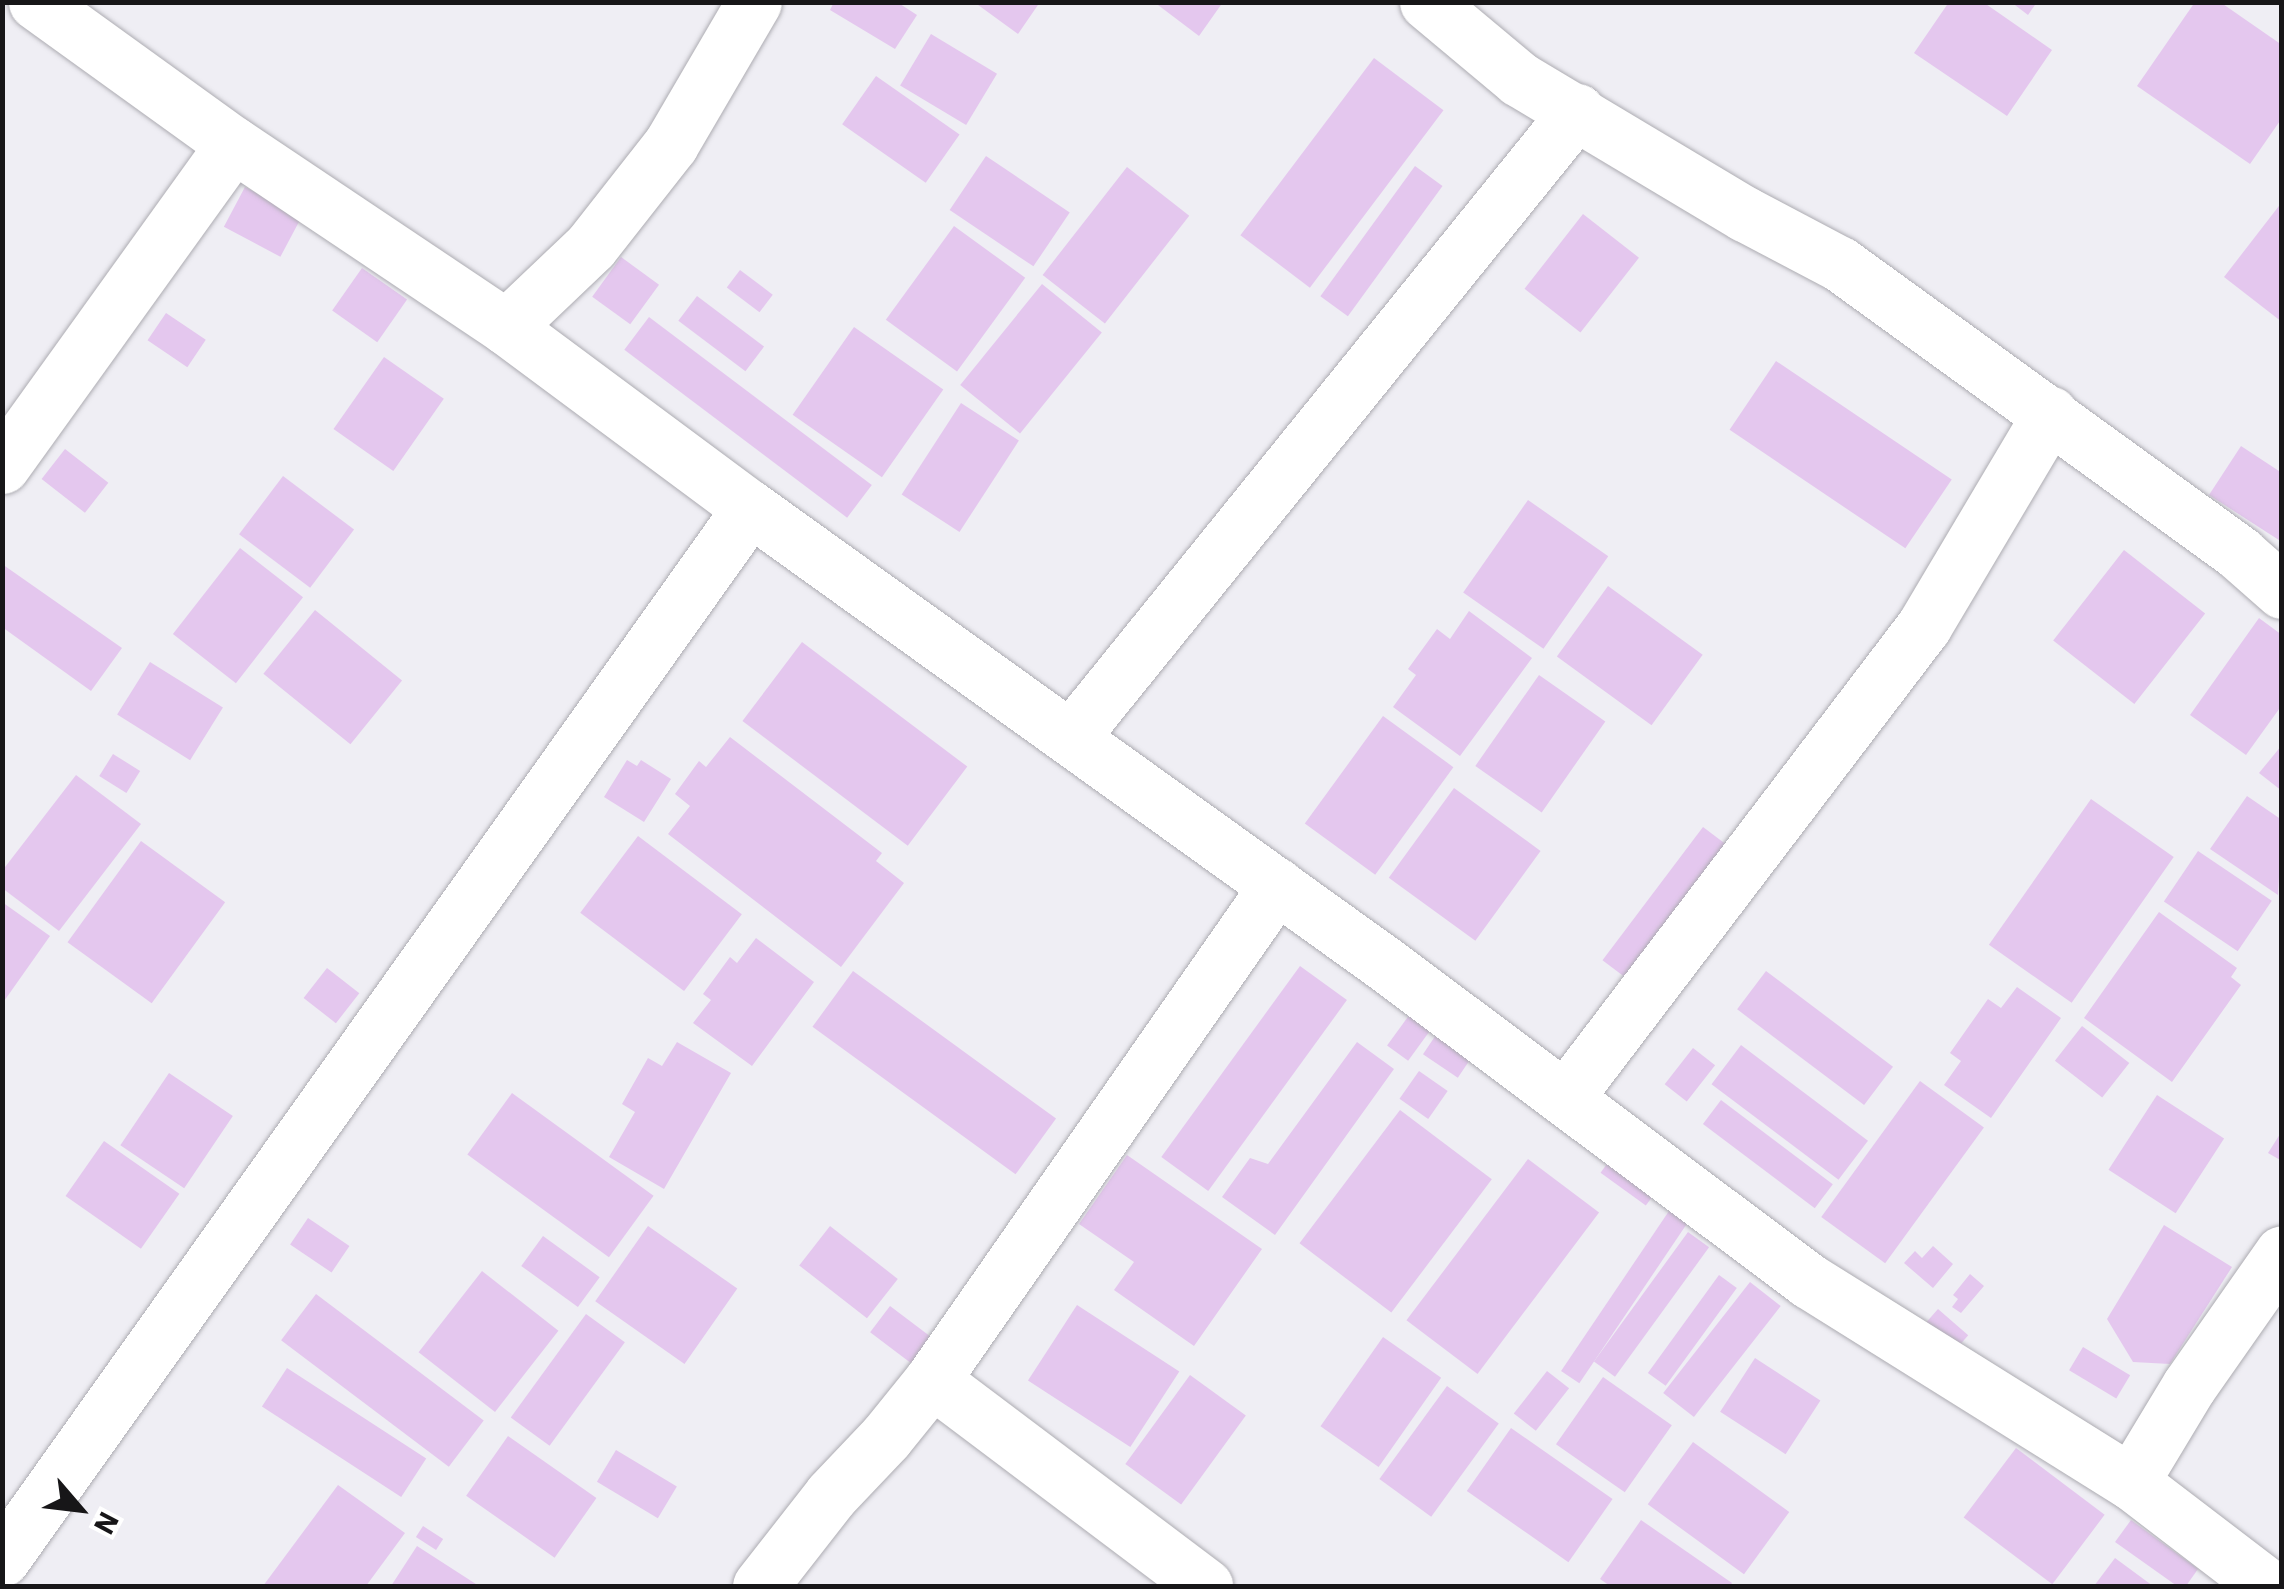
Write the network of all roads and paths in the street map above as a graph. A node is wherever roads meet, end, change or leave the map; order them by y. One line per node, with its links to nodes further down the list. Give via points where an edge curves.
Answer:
1 (36, 2): 5 (street)
2 (754, 2): 6 (street, via 671,144 591,246)
3 (1428, 2): 4 (street, via 1519,79)
4 (1577, 111): 7 (street, via 1840,264); 11 (street)
5 (233, 144): 6 (street); 8 (street)
6 (506, 327): 9 (street)
7 (2050, 414): 10 (street); 13 (street, via 1924,626)
8 (2, 466)
9 (750, 508): 11 (street); 17 (street)
10 (2282, 591)
11 (1071, 737): 12 (street)
12 (1277, 885): 13 (street); 15 (street)
13 (1565, 1098): 16 (street, via 1809,1281)
14 (2282, 1253): 16 (street, via 2188,1386)
15 (932, 1380): 18 (street); 19 (street)
16 (2131, 1482): 20 (street)
17 (2, 1559)
18 (760, 1586)
19 (1205, 1586)
20 (2267, 1586)

